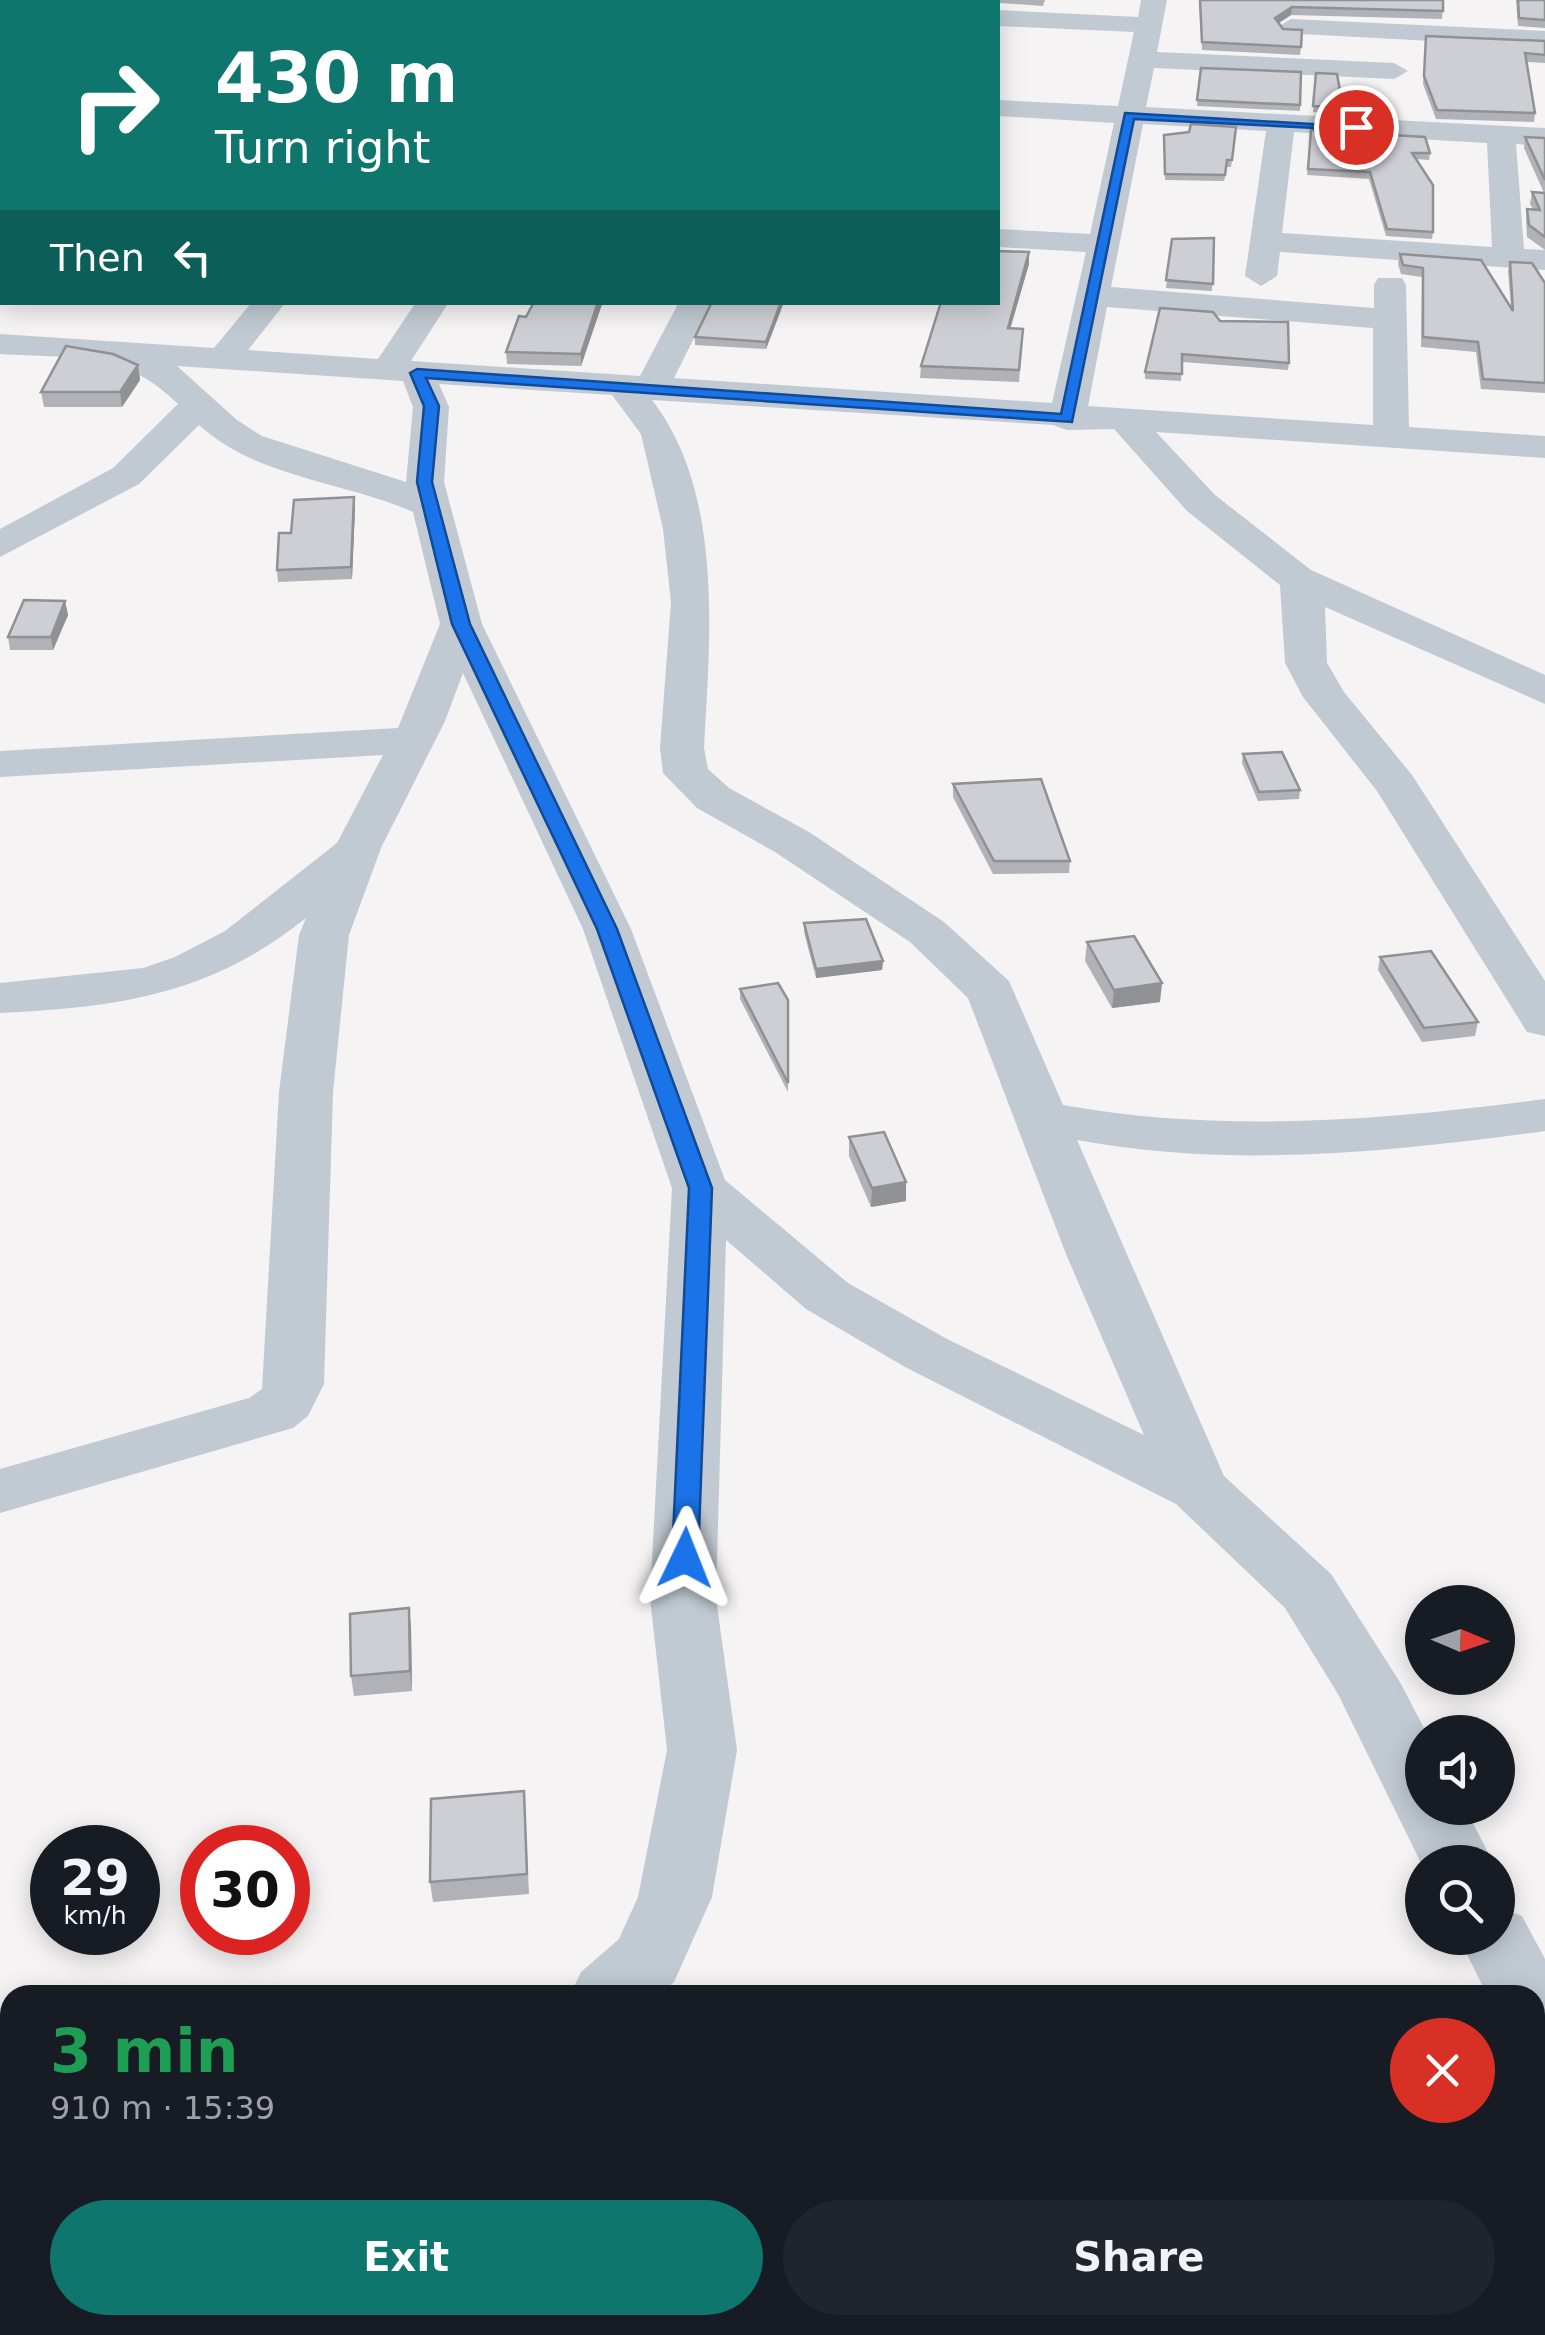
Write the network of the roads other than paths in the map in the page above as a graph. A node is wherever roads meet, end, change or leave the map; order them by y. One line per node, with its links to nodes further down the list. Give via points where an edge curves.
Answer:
1 (1151, 12): 3 (street); 6 (street)
2 (1292, 14): 4 (street); 7 (street)
3 (1000, 18)
4 (1394, 32): 5 (street, via 1493,27); 8 (street)
5 (1545, 39)
6 (1140, 58): 7 (street); 10 (street)
7 (1289, 66): 8 (street)
8 (1394, 100): 11 (street); 12 (street)
9 (1000, 108): 10 (street)
10 (1129, 115): 11 (street); 16 (street)
11 (1280, 123): 15 (street)
12 (1501, 135): 13 (street); 18 (street)
13 (1545, 137)
14 (1000, 238): 16 (street)
15 (1266, 241): 17 (street); 24 (street)
16 (1105, 244): 20 (street)
17 (1390, 252): 18 (street); 25 (street)
18 (1508, 258): 19 (street)
19 (1545, 260)
20 (1096, 296): 24 (street); 32 (street)
21 (268, 305): 28 (street)
22 (432, 305): 29 (street)
23 (694, 305): 30 (street)
24 (1257, 308): 25 (street)
25 (1390, 319): 34 (street)
26 (0, 344): 27 (street)
27 (126, 353): 28 (street); 31 (street, via 160,370)
28 (222, 360): 29 (street)
29 (402, 372): 30 (street); 36 (street, via 431,406 424,482)
30 (645, 403): 32 (street, via 680,420 797,397); 47 (street, via 682,530 691,602 686,774 712,798 927,932 991,992)
31 (198, 406): 36 (street, via 276,456 396,488); 37 (street, via 126,476)
32 (1067, 418): 33 (street)
33 (1127, 422): 34 (street); 38 (street, via 1201,502)
34 (1391, 437): 35 (street)
35 (1545, 448)
36 (430, 505): 39 (street)
37 (0, 544)
38 (1297, 580): 40 (street); 45 (street, via 1304,594 1306,663 1324,697 1396,785)
39 (461, 624): 41 (street); 48 (street, via 607,929)
40 (1543, 689)
41 (413, 740): 42 (street); 43 (street)
42 (0, 764)
43 (358, 848): 44 (street, via 289,909 202,964 90,993); 50 (street, via 324,935 306,1092 294,1384 286,1401 211,1434)
44 (0, 998)
45 (1545, 1021)
46 (1545, 1115): 47 (street, via 1318,1140 1200,1142 1119,1135)
47 (1044, 1118): 49 (street, via 1095,1254)
48 (700, 1188): 49 (street, via 827,1296); 53 (street, via 684,1598 702,1750 676,1896 646,1960)
49 (1198, 1488): 51 (street, via 1308,1591)
50 (0, 1491)
51 (1405, 1760)
52 (1505, 1955): 54 (street)
53 (619, 1985)
54 (1520, 1985)

